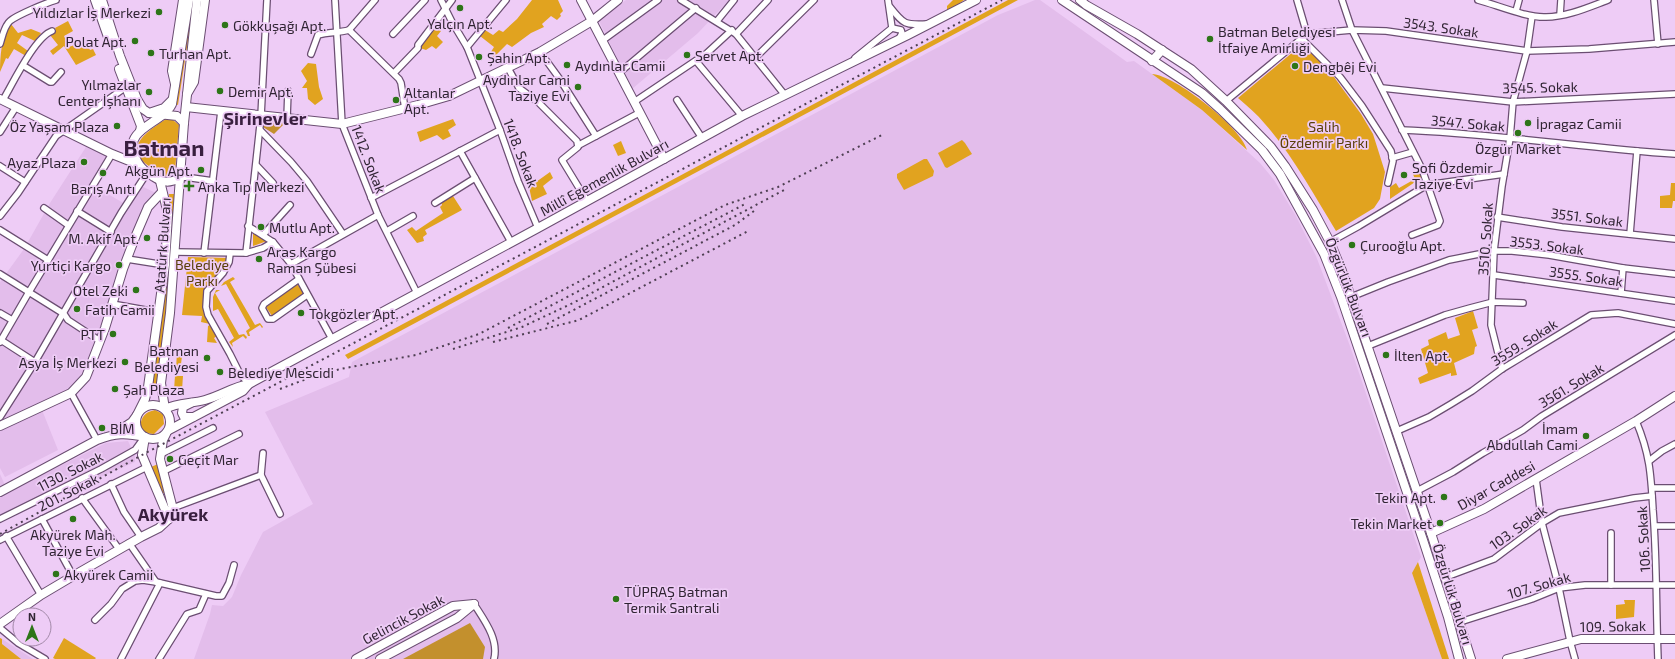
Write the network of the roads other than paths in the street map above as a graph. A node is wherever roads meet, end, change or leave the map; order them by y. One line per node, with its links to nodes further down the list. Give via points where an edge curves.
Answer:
1 (56, 0): 53 (street, via 10,21)
2 (95, 0): 71 (main road)
3 (102, 0): 87 (main road, via 137,100 143,110)
4 (184, 0): 70 (main road, via 172,71)
5 (189, 0): 70 (main road)
6 (197, 0): 76 (main road)
7 (205, 0): 76 (main road, via 194,82)
8 (267, 0): 90 (street)
9 (335, 0): 46 (street, 1412. Sokak)
10 (375, 0): 42 (street)
11 (425, 0): 47 (street)
12 (441, 0): 34 (street, 1418. Sokak)
13 (452, 0): 34 (street)
14 (506, 0): 55 (street)
15 (581, 0): 39 (main road)
16 (618, 0): 39 (main road)
17 (658, 0): 51 (street)
18 (681, 0): 33 (street)
19 (734, 0): 38 (street)
20 (768, 0): 45 (street)
21 (814, 0): 60 (street)
22 (976, 0): 40 (main road, Millî Egemenlik Bulvarı)
23 (1062, 0): 62 (main road, Özgürlük Bulvarı)
24 (1080, 0): 56 (main road, Özgürlük Bulvarı)
25 (1297, 0): 48 (street)
26 (1342, 0): 43 (street)
27 (1478, 0): 35 (street)
28 (1519, 0): 35 (street)
29 (1561, 0): 37 (street)
30 (1608, 0): 37 (street)
31 (1654, 0): 54 (street)
32 (888, 2): 40 (street, via 904,23); 41 (street)
33 (696, 8): 38 (street); 68 (street)
34 (445, 9): 55 (street, 1418. Sokak); 67 (street, via 418,48)
35 (1516, 11): 36 (street)
36 (1532, 16): 37 (street); 57 (street, 3510. Sokak)
37 (1560, 16)
38 (717, 21): 45 (street)
39 (592, 22): 51 (main road); 58 (main road)
40 (928, 24): 50 (main road, Millî Egemenlik Bulvarı)
41 (892, 28): 50 (street, via 901,30); 63 (street)
42 (349, 30): 46 (street); 67 (street)
43 (1352, 30): 48 (street, 3543. Sokak); 57 (street, 3543. Sokak, via 1386,32); 72 (street)
44 (52, 31): 64 (street, via 46,33 36,44)
45 (734, 32): 60 (street); 61 (street)
46 (337, 34): 59 (street, via 318,35); 94 (street, 1412. Sokak)
47 (393, 34)
48 (1307, 34): 49 (street, 3543. Sokak)
49 (1301, 38): 80 (street, 3543. Sokak); 110 (street, via 1340,77 1391,151)
50 (900, 39): 63 (main road, Millî Egemenlik Bulvarı)
51 (603, 40): 68 (main road)
52 (1675, 42): 54 (street, 3543. Sokak)
53 (0, 44)
54 (1658, 44): 57 (street, 3543. Sokak)
55 (467, 47): 69 (street, 1418. Sokak)
56 (1162, 50): 62 (main road); 80 (main road, Özgürlük Bulvarı, via 1191,69)
57 (1527, 51): 82 (street, 3510. Sokak)
58 (540, 52): 65 (main road); 101 (street)
59 (311, 54)
60 (756, 57): 74 (street)
61 (696, 61): 81 (street); 91 (street)
62 (1152, 61): 257 (main road, Özgürlük Bulvarı, via 1202,93 1262,150 1280,174 1324,254 1421,532)
63 (850, 62): 74 (main road, Millî Egemenlik Bulvarı)
64 (24, 66): 66 (street, via 50,82); 77 (street)
65 (508, 68): 69 (main road); 104 (street, via 519,88 538,102)
66 (61, 72)
67 (394, 73): 85 (street, via 401,83)
68 (619, 73): 81 (main road)
69 (481, 81): 85 (main road, via 449,96); 97 (street, 1418. Sokak)
70 (175, 84): 78 (main road)
71 (126, 87): 95 (street); 100 (main road, via 141,126)
72 (1382, 88): 82 (street, 3545. Sokak); 98 (street)
73 (288, 91): 92 (street)
74 (784, 94): 91 (main road, Millî Egemenlik Bulvarı)
75 (1675, 94): 82 (street, 3545. Sokak)
76 (187, 95): 84 (main road)
77 (1, 99): 83 (main road)
78 (172, 100): 87 (main road, via 164,108); 89 (main road, via 170,108)
79 (677, 100): 102 (street)
80 (1226, 101): 149 (main road, Özgürlük Bulvarı, via 1271,147 1313,210)
81 (634, 102): 88 (main road)
82 (1514, 102): 103 (street, 3510. Sokak)
83 (16, 107): 95 (main road); 99 (street)
84 (190, 107): 86 (main road); 93 (main road)
85 (405, 109): 94 (main road)
86 (221, 111): 90 (main road); 120 (street)
87 (149, 113): 89 (main road)
88 (640, 113): 101 (street); 111 (main road)
89 (164, 114): 93 (main road, via 177,116); 100 (main road)
90 (261, 116): 92 (main road); 96 (street)
91 (742, 116): 102 (main road, Millî Egemenlik Bulvarı)
92 (287, 118): 94 (main road)
93 (184, 123): 117 (main road)
94 (342, 124): 126 (street, 1412. Sokak)
95 (62, 130): 108 (main road); 121 (street)
96 (260, 130): 114 (street); 142 (street, via 307,181)
97 (500, 130): 105 (street); 138 (street, 1418. Sokak)
98 (1402, 130): 103 (street, 3547. Sokak); 106 (street)
99 (0, 132)
100 (140, 132): 112 (main road, via 132,144)
101 (596, 136): 104 (street)
102 (702, 138): 111 (main road, Millî Egemenlik Bulvarı)
103 (1510, 138): 107 (street, 3547. Sokak); 116 (street, 3510. Sokak)
104 (579, 145): 127 (street, via 562,160)
105 (460, 151): 118 (street); 126 (street)
106 (1413, 152): 110 (street); 124 (street)
107 (1637, 152): 109 (street, 3547. Sokak); 143 (street)
108 (112, 154): 112 (main road); 131 (street)
109 (1675, 154)
110 (1392, 158): 122 (street)
111 (664, 159): 127 (main road, Millî Egemenlik Bulvarı)
112 (137, 164): 115 (main road)
113 (0, 166): 121 (street)
114 (256, 166): 123 (street); 137 (street)
115 (147, 173): 119 (main road); 141 (street)
116 (1504, 174): 124 (street); 135 (street, 3510. Sokak)
117 (180, 178): 119 (main road, via 173,182); 120 (street); 151 (main road, Atatürk Bulvarı)
118 (475, 178): 128 (street); 148 (street)
119 (160, 181): 125 (main road, Atatürk Bulvarı)
120 (213, 181): 152 (street)
121 (25, 182): 133 (street)
122 (1388, 183)
123 (273, 184)
124 (1427, 185): 145 (street, via 1440,223); 149 (street)
125 (162, 192): 155 (main road, via 148,207); 158 (main road, Atatürk Bulvarı, via 168,214)
126 (371, 198): 132 (street, 1412. Sokak)
127 (587, 201): 138 (main road, Millî Egemenlik Bulvarı)
128 (435, 203)
129 (290, 205): 144 (street)
130 (44, 208): 136 (street)
131 (77, 211): 136 (street); 141 (street)
132 (378, 215): 140 (street, 1412. Sokak); 142 (street)
133 (0, 216)
134 (414, 216): 140 (street)
135 (1497, 217): 143 (street, 3551. Sokak); 150 (street, 3510. Sokak)
136 (68, 226): 156 (street)
137 (248, 226): 144 (street); 153 (street)
138 (538, 228): 148 (main road, Millî Egemenlik Bulvarı)
139 (0, 230): 156 (street)
140 (387, 231): 165 (street, 1412. Sokak)
141 (111, 232): 175 (street)
142 (344, 234): 157 (street)
143 (1630, 234): 146 (street, 3551. Sokak)
144 (263, 235): 147 (street)
145 (1412, 235)
146 (1675, 239)
147 (273, 242): 153 (street); 157 (street)
148 (511, 242): 165 (main road, Millî Egemenlik Bulvarı)
149 (1330, 242): 168 (main road, Özgürlük Bulvarı)
150 (1494, 251): 159 (street, 3553. Sokak, via 1548,255); 162 (street, 3510. Sokak); 168 (street, 3553. Sokak, via 1449,260)
151 (175, 252): 152 (street); 186 (main road, Atatürk Bulvarı)
152 (204, 253): 154 (street)
153 (246, 253): 154 (street)
154 (230, 254): 187 (street, via 223,273 207,291 206,307 240,374)
155 (127, 259): 158 (street); 172 (main road)
156 (48, 260): 164 (street)
157 (291, 264): 163 (street)
158 (165, 265): 185 (main road, Atatürk Bulvarı)
159 (1623, 268): 161 (street, 3553. Sokak); 166 (street)
160 (0, 274): 164 (street)
161 (1675, 274)
162 (1494, 275): 166 (street, 3555. Sokak); 170 (street, 3510. Sokak)
163 (299, 279): 167 (street); 167 (street, via 264,304 262,308 265,315 268,319 273,319)
164 (28, 292): 175 (street); 176 (street)
165 (417, 293): 179 (main road, Millî Egemenlik Bulvarı)
166 (1621, 293): 169 (street, 3555. Sokak)
167 (307, 295): 179 (street)
168 (1351, 297): 182 (main road, Özgürlük Bulvarı)
169 (1675, 301)
170 (1493, 302): 171 (street); 182 (street, via 1445,315); 184 (street, 3510. Sokak, via 1491,325)
171 (1523, 303)
172 (112, 304): 173 (street); 181 (main road)
173 (151, 311)
174 (0, 313): 176 (street)
175 (64, 314): 181 (street, via 68,320); 183 (street)
176 (12, 320): 180 (street)
177 (1675, 324): 184 (street, 3559. Sokak, via 1618,313 1591,315)
178 (1675, 335): 215 (street, 3561. Sokak, via 1523,430)
179 (332, 339): 187 (main road, Millî Egemenlik Bulvarı)
180 (0, 341): 183 (street)
181 (100, 341): 188 (main road, via 86,377)
182 (1368, 346): 198 (main road, Özgürlük Bulvarı)
183 (35, 362): 193 (street)
184 (1502, 369): 198 (street, 3559. Sokak, via 1429,417)
185 (149, 379): 186 (main road, via 153,390 158,390); 192 (main road, Atatürk Bulvarı, via 145,400)
186 (161, 383): 190 (main road, via 167,395); 191 (main road, Atatürk Bulvarı)
187 (249, 384): 190 (main road); 194 (main road, via 243,391)
188 (71, 393): 196 (main road); 203 (street)
189 (1675, 396): 195 (main road, Diyar Caddesi)
190 (191, 402): 191 (main road, via 178,403); 194 (main road, via 183,407 182,413 184,417)
191 (165, 409): 192 (main road, via 155,404 149,405); 199 (main road, via 171,421)
192 (137, 415): 200 (main road, via 132,422); 202 (main road, via 136,425 140,434)
193 (0, 416)
194 (194, 417): 199 (main road)
195 (1636, 421): 207 (street, 106. Sokak); 211 (main road, Diyar Caddesi)
196 (0, 426)
197 (213, 428): 206 (street)
198 (1397, 431): 215 (main road, Özgürlük Bulvarı)
199 (167, 432): 202 (main road, via 156,439); 206 (main road)
200 (113, 434): 202 (main road); 203 (main road)
201 (239, 434): 209 (street)
202 (145, 437): 208 (main road, via 142,455); 221 (street, 1130. Sokak, via 135,450)
203 (97, 440): 216 (main road)
204 (1675, 444): 207 (street)
205 (263, 453): 210 (street)
206 (161, 454): 209 (main road)
207 (1649, 461): 213 (street, 106. Sokak)
208 (147, 467): 212 (street, 201. Sokak); 219 (main road)
209 (164, 471): 219 (main road)
210 (261, 475): 219 (street); 220 (street)
211 (1536, 479): 223 (street); 226 (main road, Diyar Caddesi, via 1484,509)
212 (111, 484): 218 (street, 201. Sokak); 229 (street, via 124,512)
213 (1652, 488): 214 (street); 217 (street, 106. Sokak)
214 (1675, 488)
215 (1417, 491): 226 (main road, Özgürlük Bulvarı)
216 (0, 492)
217 (1652, 496): 223 (street, 103. Sokak, via 1559,513); 224 (street, 106. Sokak)
218 (82, 498): 222 (street, 201. Sokak); 232 (street)
219 (169, 510): 229 (main road, via 172,516 169,519 159,528)
220 (280, 514)
221 (0, 519)
222 (42, 519): 228 (street, 201. Sokak); 234 (street)
223 (1542, 523): 235 (street, 103. Sokak, via 1494,559); 240 (street)
224 (1655, 526): 225 (street); 238 (street, 106. Sokak)
225 (1675, 526)
226 (1431, 533): 235 (main road, Özgürlük Bulvarı)
227 (1611, 533): 237 (street)
228 (6, 536): 230 (street, 201. Sokak); 242 (street)
229 (141, 537): 231 (main road)
230 (0, 540)
231 (129, 544): 232 (main road); 236 (street)
232 (118, 549): 234 (main road)
233 (234, 565): 241 (street, via 222,596)
234 (73, 576): 242 (main road)
235 (1446, 577): 245 (main road, Özgürlük Bulvarı)
236 (158, 582): 241 (street); 244 (street, via 143,580 129,584); 252 (street)
237 (1611, 585): 238 (street, 107. Sokak); 240 (street, 107. Sokak)
238 (1656, 585): 239 (street, 107. Sokak); 248 (street, 106. Sokak)
239 (1675, 585)
240 (1559, 588): 245 (street, 107. Sokak); 250 (street)
241 (206, 594): 253 (street, via 199,610 187,614)
242 (42, 596): 246 (main road)
243 (474, 604): 254 (main road, Gelincik Sokak, via 454,606); 255 (main road, Gelincik Sokak, via 457,618); 256 (street, via 493,636)
244 (95, 620)
245 (1460, 622): 258 (main road, Özgürlük Bulvarı)
246 (0, 624)
247 (0, 628): 251 (street, via 18,644)
248 (1657, 638): 249 (main road, 109. Sokak); 250 (main road, 109. Sokak); 261 (street, 106. Sokak)
249 (1675, 639)
250 (1570, 641): 259 (main road, 109. Sokak); 260 (street)
251 (45, 659)
252 (121, 659)
253 (159, 659)
254 (356, 659)
255 (380, 659)
256 (494, 659)
257 (1459, 659)
258 (1471, 659)
259 (1507, 659)
260 (1576, 659)
261 (1658, 659)

